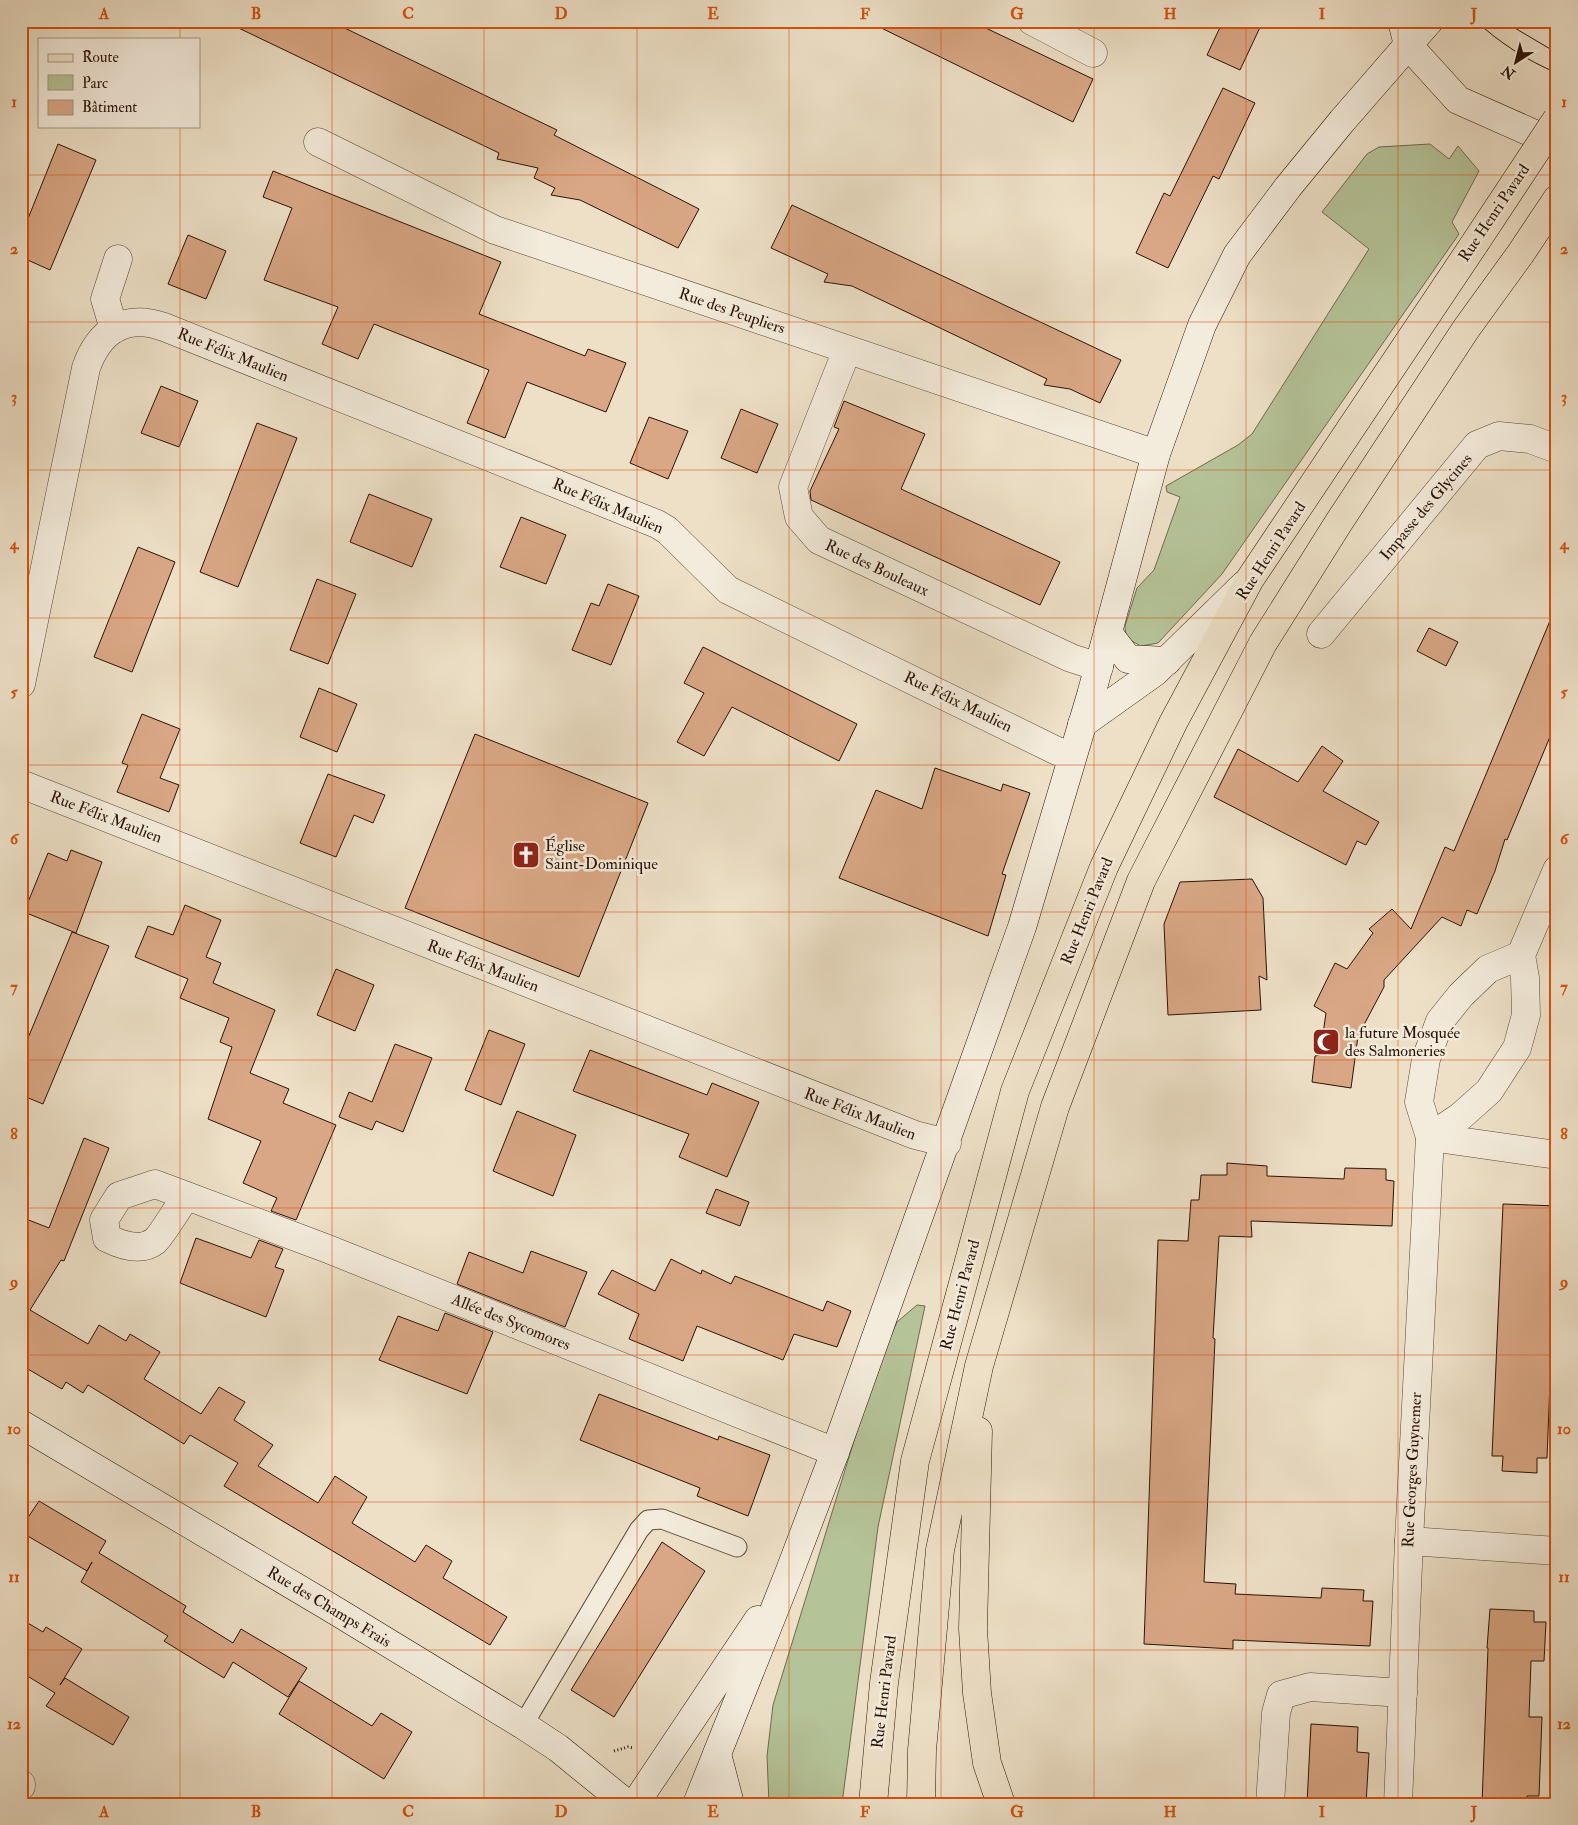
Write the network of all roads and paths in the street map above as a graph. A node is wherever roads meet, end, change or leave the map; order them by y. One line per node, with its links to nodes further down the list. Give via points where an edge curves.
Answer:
1 (1032, 21): 5 (street)
2 (1387, 21): 4 (street)
3 (1429, 21): 4 (street)
4 (1405, 33): 8 (street, via 1458,100); 14 (street, via 1342,121 1237,255 1202,325)
5 (1093, 53)
6 (1557, 119): 15 (main road, Rue Henri Pavard, bridge)
7 (318, 142): 12 (street, Rue des Peupliers, via 495,230)
8 (1557, 144)
9 (1557, 199): 30 (main road, via 1339,522 1264,643 1141,881 1055,1107)
10 (118, 259): 11 (street, via 105,299)
11 (114, 329): 20 (street, Rue Félix Maulien, via 92,352 86,368); 22 (street, Rue Félix Maulien, via 140,321 159,326 656,524 668,530 728,590)
12 (847, 350): 14 (street, Rue des Peupliers); 19 (street, Rue des Bouleaux, via 793,487 800,518 819,540 1071,658)
13 (1557, 449): 17 (street, Impasse des Glycines, via 1530,439 1499,436 1477,445)
14 (1156, 454): 16 (street)
15 (1250, 579): 18 (street); 44 (main road, Rue Henri Pavard, via 1173,723 1104,867 1015,1091 915,1460 884,1683)
16 (1108, 633): 18 (street, via 1128,658); 19 (street)
17 (1321, 634)
18 (1167, 661): 21 (street)
19 (1099, 667): 21 (street)
20 (21, 684)
21 (1082, 724): 22 (street)
22 (1072, 755): 27 (street, via 1022,927)
23 (21, 784): 27 (street, Rue Félix Maulien, via 915,1136)
24 (1557, 870): 25 (street)
25 (1521, 955): 26 (street, via 1526,1015 1516,1048 1489,1091); 26 (street, Rue Georges Guynemer, via 1488,969 1440,1021 1426,1059 1420,1102)
26 (1430, 1137): 28 (street); 33 (street, Rue Georges Guynemer)
27 (946, 1143): 32 (street)
28 (1557, 1154)
29 (186, 1196): 32 (street, Allée des Sycomores, via 328,1249)
30 (979, 1366): 45 (main road, via 940,1550 922,1750); 46 (main road, via 974,1647 987,1763)
31 (21, 1424): 38 (street, Rue des Champs Frais)
32 (835, 1452): 36 (street)
33 (1409, 1541): 35 (street); 37 (street, Rue Georges Guynemer)
34 (737, 1547): 38 (lane, via 662,1519 648,1520)
35 (1557, 1551)
36 (790, 1573): 39 (street); 41 (street)
37 (1403, 1693): 47 (street, via 1310,1687 1281,1696 1276,1713); 48 (street, Rue Georges Guynemer)
38 (523, 1725): 40 (street, Rue des Champs Frais, via 558,1748)
39 (718, 1754): 42 (street); 43 (street)
40 (627, 1804)
41 (635, 1804)
42 (698, 1804)
43 (730, 1804)
44 (873, 1804)
45 (921, 1804)
46 (1001, 1804)
47 (1270, 1804)
48 (1398, 1804)

